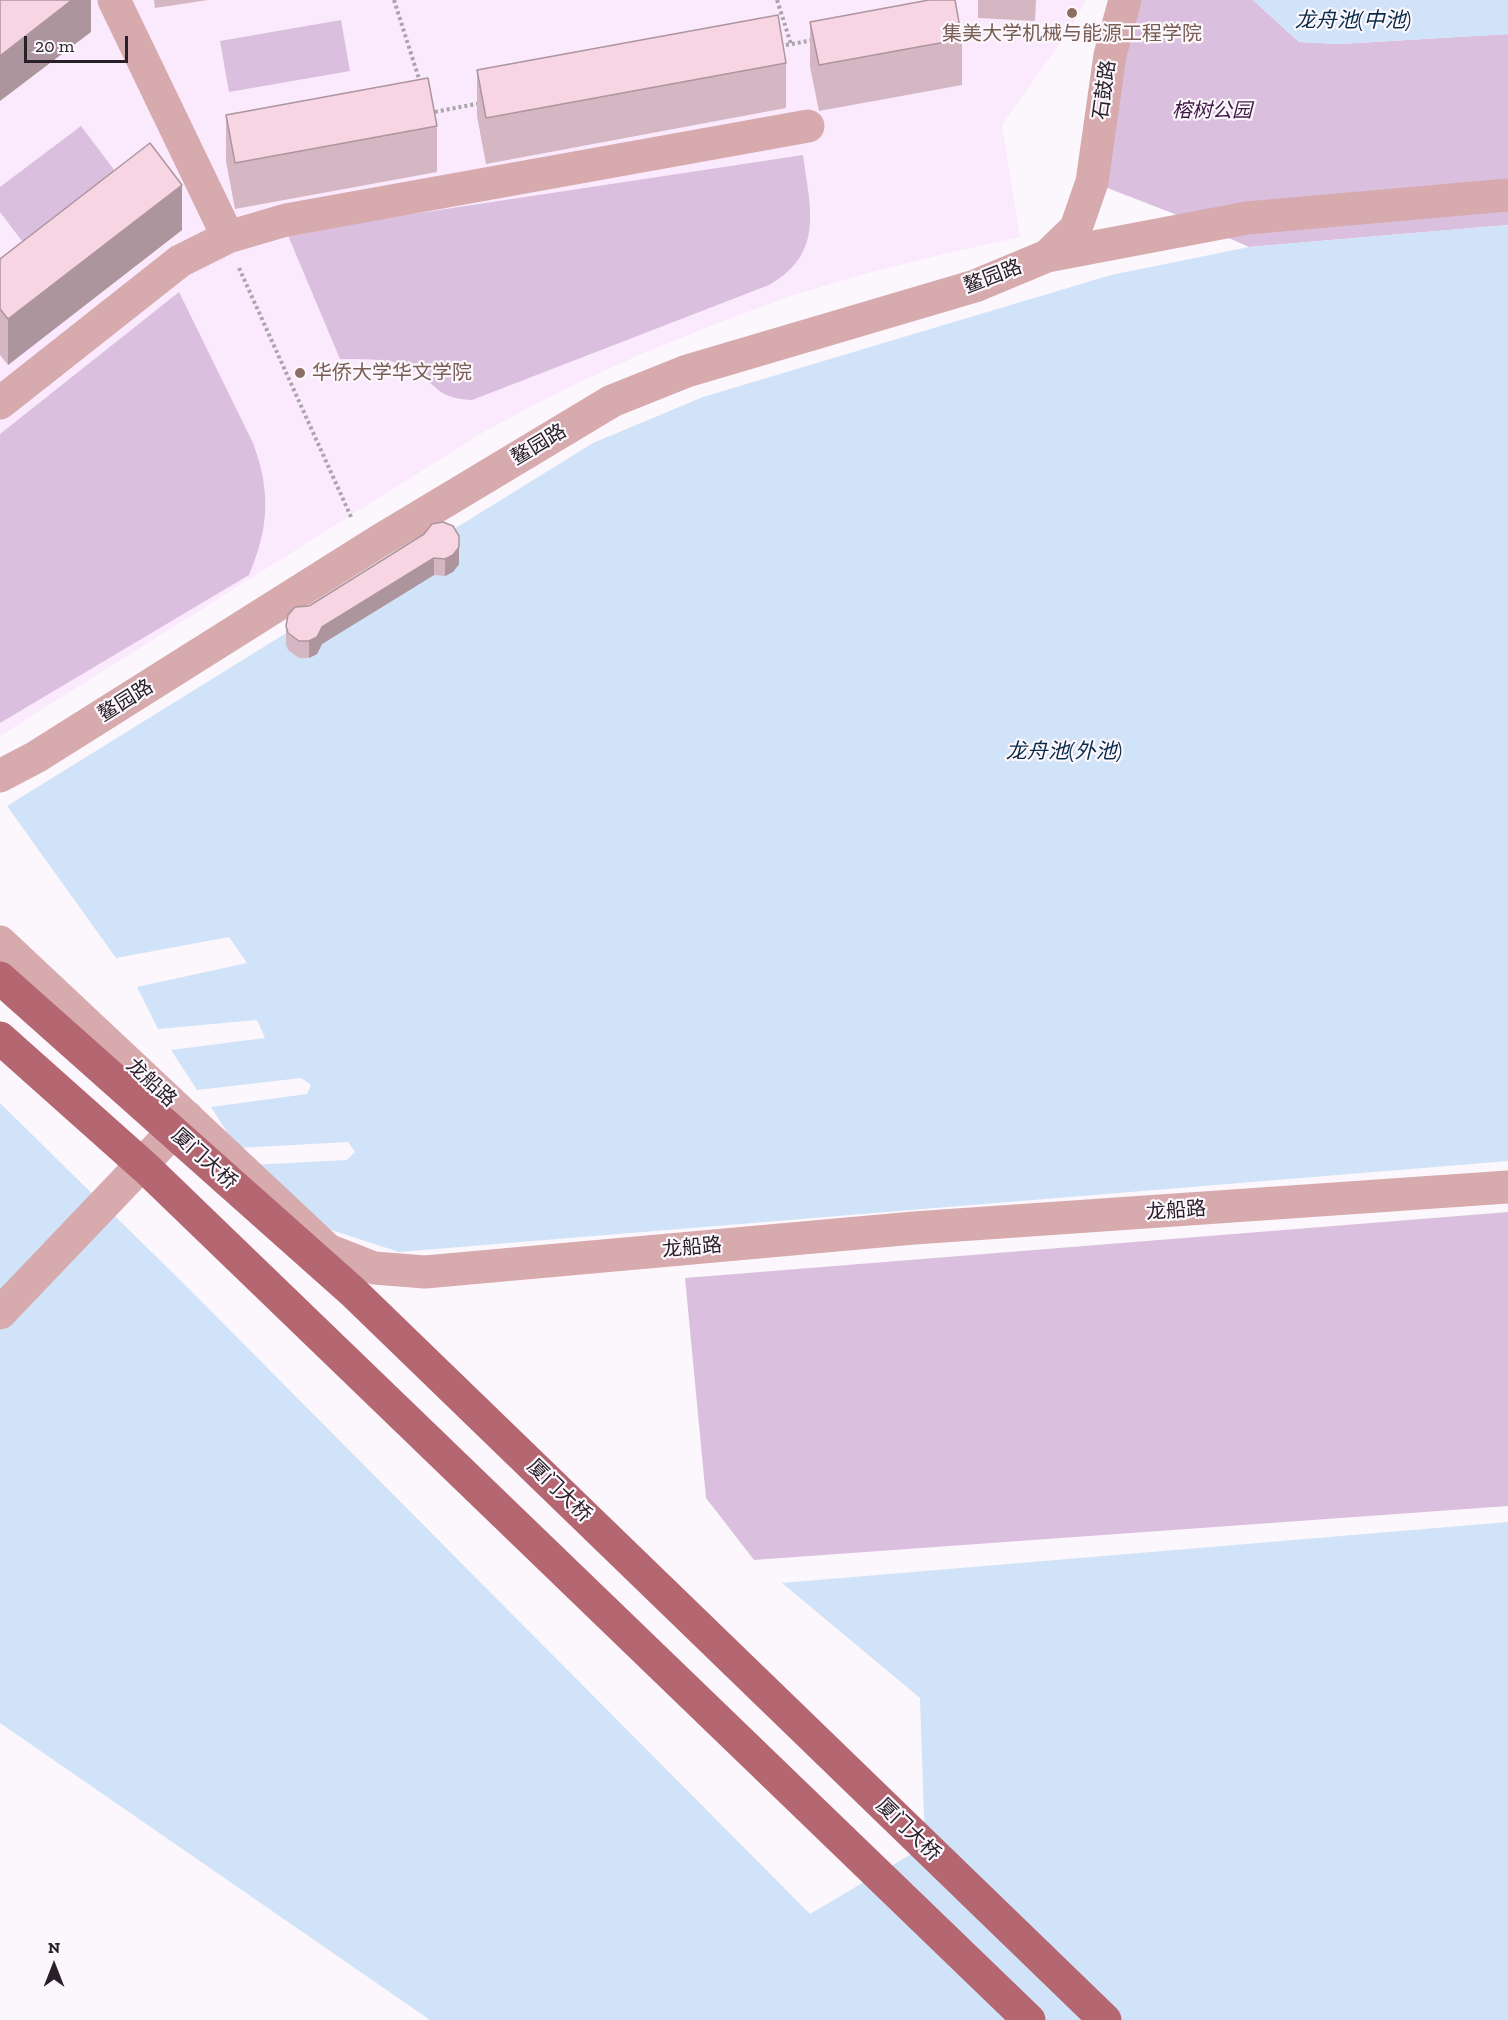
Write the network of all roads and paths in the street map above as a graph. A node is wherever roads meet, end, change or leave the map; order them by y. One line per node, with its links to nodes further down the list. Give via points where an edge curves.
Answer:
1 (114, 0): 14 (street)
2 (393, 0): 8 (path)
3 (777, 0): 6 (path)
4 (1125, 0): 12 (street, 石鼓路, via 1110,55)
5 (824, 38): 6 (path)
6 (791, 44): 7 (path)
7 (779, 46)
8 (422, 90)
9 (488, 101): 10 (path)
10 (418, 115)
11 (808, 126): 14 (street, via 286,220)
12 (1092, 182): 15 (street, 鳌园路, via 1076,228)
13 (1508, 195): 15 (street, via 1247,218)
14 (228, 237): 16 (street, via 180,261); 17 (path)
15 (1047, 256): 17 (street, 鳌园路, via 975,286 687,371 612,401)
16 (0, 403)
17 (365, 550): 18 (street, 鳌园路, via 36,758)
18 (0, 776)
19 (0, 942): 22 (street, 龙船路)
20 (0, 978): 26 (main road, 厦门大桥, bridge, via 353,1292)
21 (0, 1038): 25 (main road, bridge, via 147,1169)
22 (187, 1117): 23 (street, 龙船路, via 328,1250 374,1268 425,1272 914,1228); 24 (street)
23 (1508, 1187)
24 (0, 1312)
25 (1029, 2020)
26 (1105, 2020)

